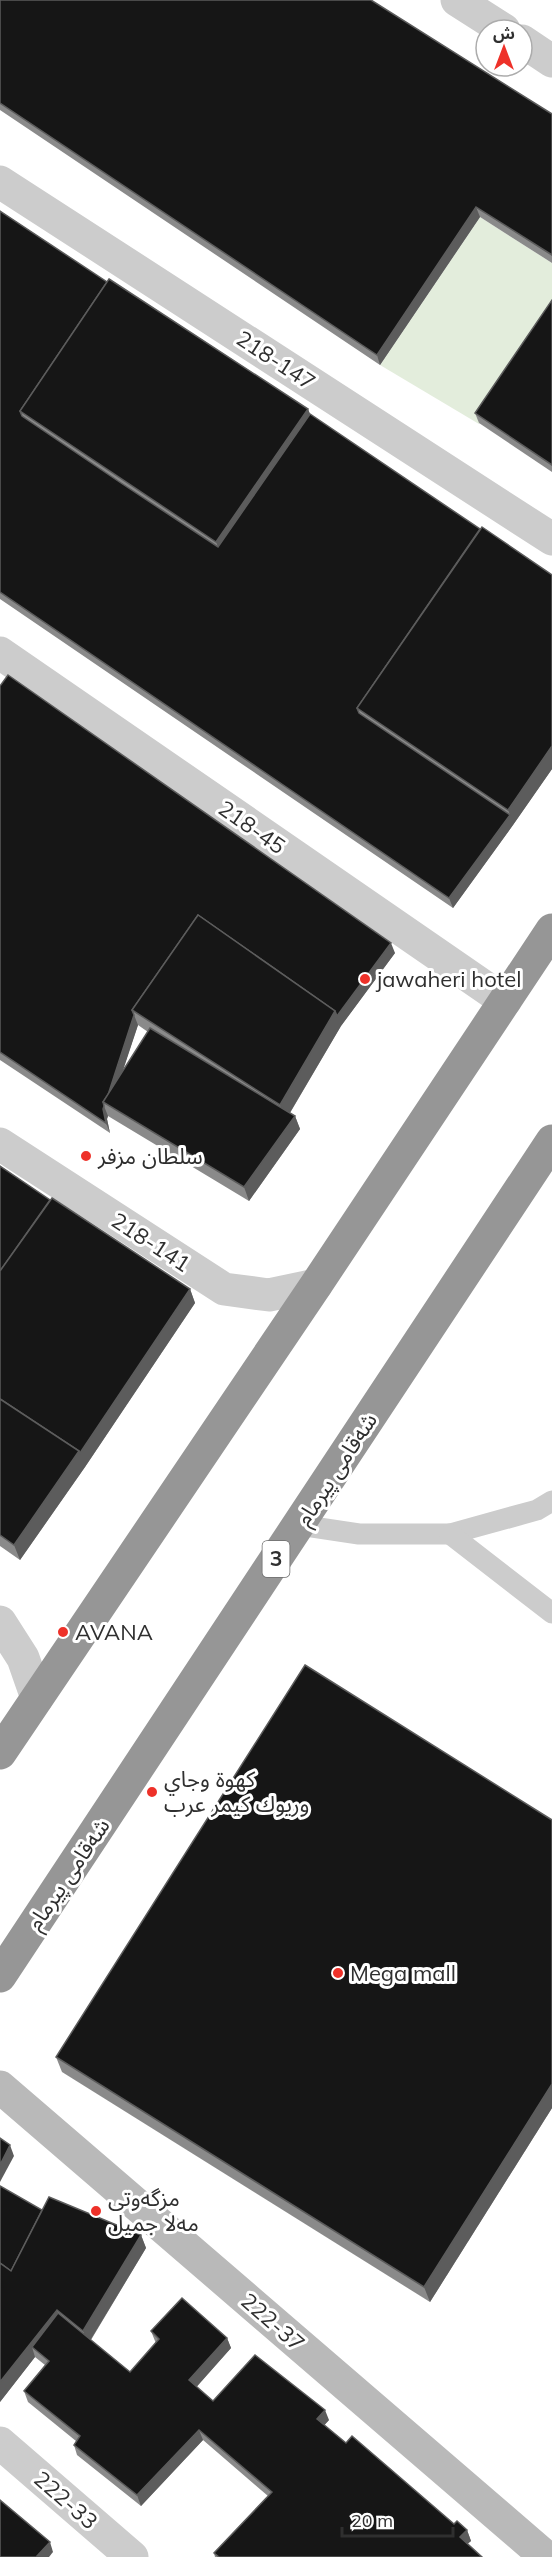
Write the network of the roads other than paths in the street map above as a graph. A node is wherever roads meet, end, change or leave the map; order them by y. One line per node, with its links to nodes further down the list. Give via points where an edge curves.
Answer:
1 (457, 0): 2 (street)
2 (485, 18)
3 (534, 49): 4 (street)
4 (552, 61)
5 (0, 182): 6 (street, 218-147)
6 (552, 538)
7 (0, 653): 9 (street, 218-45)
8 (552, 930): 9 (highway)
9 (504, 1001): 12 (highway)
10 (552, 1141): 14 (highway, شەقامی پیرمام / 3)
11 (0, 1144): 12 (street, 218-141, via 224,1289 269,1295)
12 (316, 1286): 18 (highway)
13 (552, 1502): 15 (lane, via 537,1510)
14 (299, 1525): 15 (lane, via 359,1534); 20 (highway, شەقامی پیرمام / 3)
15 (450, 1534): 16 (lane)
16 (552, 1613)
17 (2, 1624): 18 (street, via 23,1658)
18 (37, 1698): 19 (highway)
19 (0, 1753)
20 (0, 1976)
21 (0, 2087): 24 (street, 222-37)
22 (0, 2443): 23 (street, 222-33)
23 (132, 2557)
24 (546, 2557)

